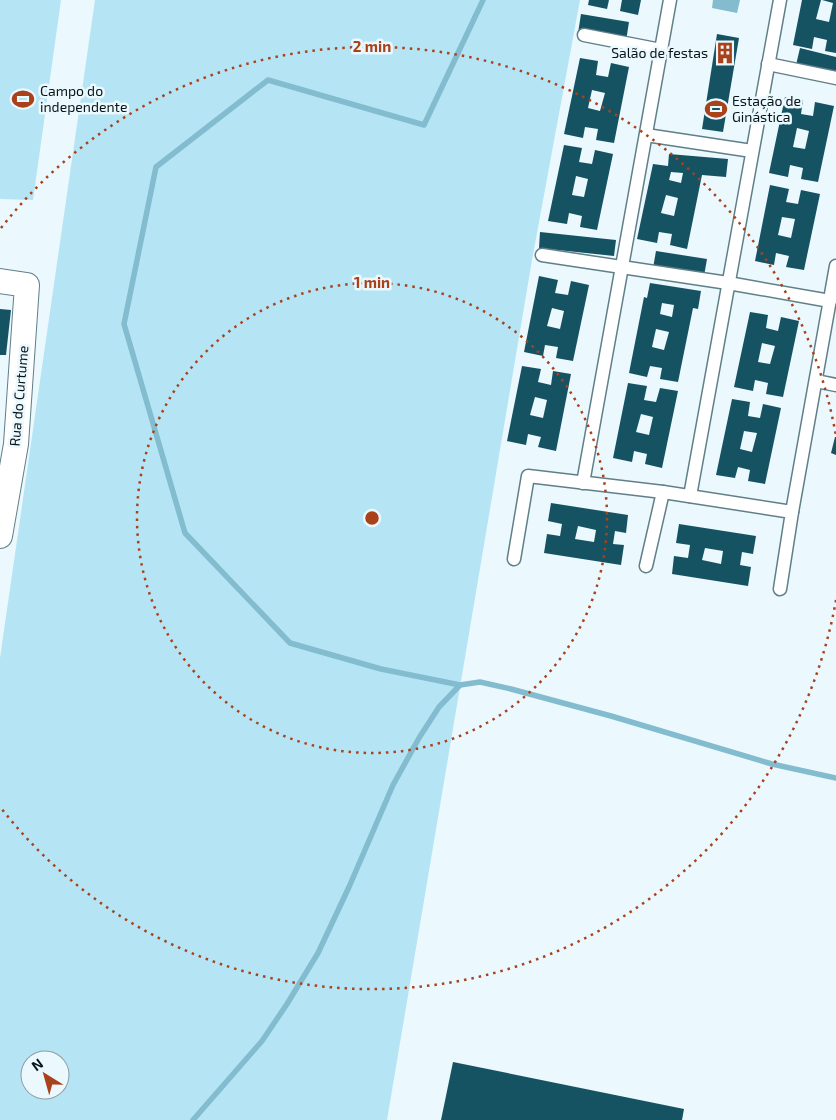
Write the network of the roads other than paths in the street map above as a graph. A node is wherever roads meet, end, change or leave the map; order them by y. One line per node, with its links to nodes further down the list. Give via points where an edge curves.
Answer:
1 (670, 0): 4 (lane)
2 (780, 0): 5 (lane)
3 (584, 35): 4 (lane)
4 (661, 50): 7 (lane)
5 (768, 64): 6 (lane); 8 (lane)
6 (836, 78)
7 (646, 135): 8 (lane); 11 (lane)
8 (752, 151): 13 (lane)
9 (542, 256): 11 (lane)
10 (836, 266): 14 (lane)
11 (621, 268): 13 (lane); 17 (lane)
12 (0, 281): 21 (street, Rua do Curtume, via 27,285 16,444)
13 (728, 283): 14 (lane); 19 (lane)
14 (830, 301): 15 (lane)
15 (816, 381): 16 (lane); 20 (lane)
16 (836, 385)
17 (583, 482): 18 (lane); 22 (lane, via 528,476)
18 (663, 492): 19 (lane); 23 (lane)
19 (690, 496): 20 (lane)
20 (792, 512): 24 (lane)
21 (0, 536)
22 (514, 559)
23 (646, 566)
24 (780, 589)

